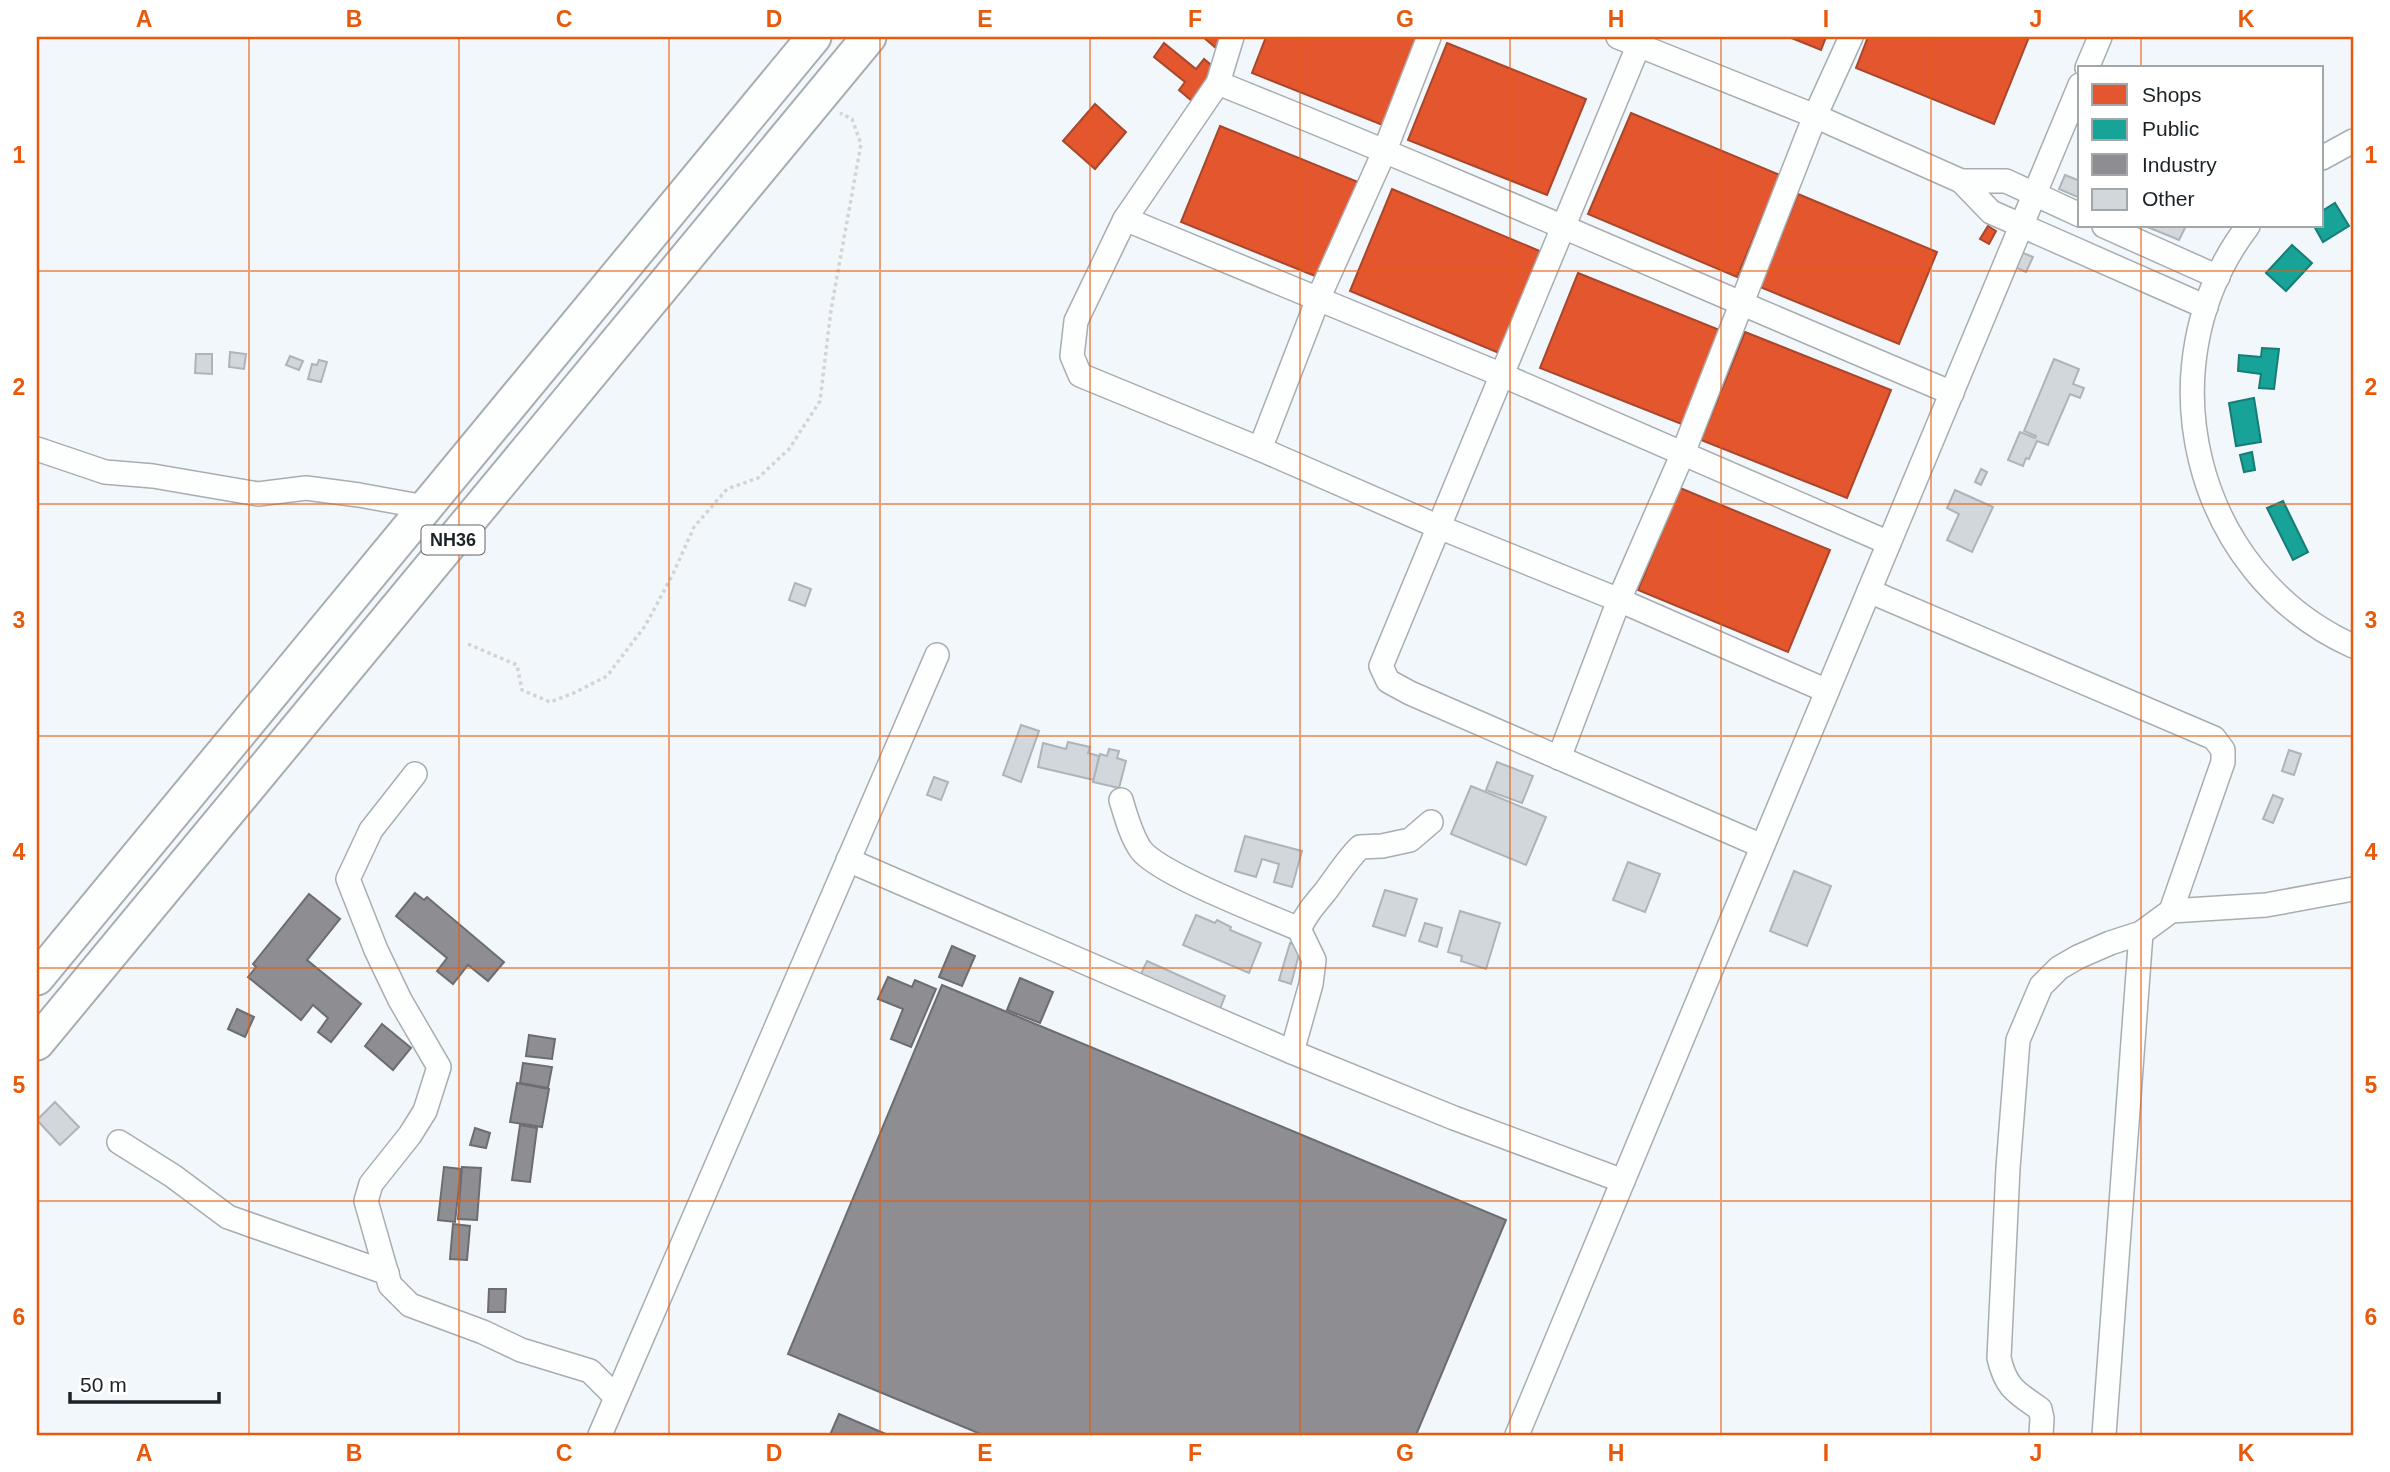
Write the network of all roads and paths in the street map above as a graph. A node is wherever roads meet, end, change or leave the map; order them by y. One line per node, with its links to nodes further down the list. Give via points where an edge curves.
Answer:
1 (814, 37): 33 (highway, NH36)
2 (869, 37): 11 (highway, NH36)
3 (1231, 37): 9 (street)
4 (1429, 37): 14 (street)
5 (1851, 37): 12 (street)
6 (2100, 37): 8 (street)
7 (1633, 40): 12 (street); 20 (street)
8 (2088, 66)
9 (1219, 83): 14 (street); 19 (street)
10 (2078, 90): 17 (street)
11 (817, 100): 38 (path, via 852,119 861,144 820,401 789,449 758,478 727,489 694,527 645,626 607,676 550,702 522,690 517,665); 53 (highway, NH36)
12 (1815, 116): 16 (street); 26 (street)
13 (2353, 141): 15 (street)
14 (1385, 150): 20 (street); 25 (street)
15 (2324, 157)
16 (1961, 181): 17 (street, via 2006,181); 21 (street, via 1991,212)
17 (2035, 195): 18 (street); 21 (street)
18 (2078, 214)
19 (1125, 219): 25 (street); 31 (street, via 1076,321 1072,356 1080,375)
20 (1563, 226): 26 (street); 28 (street)
21 (2021, 226): 27 (street); 29 (street)
22 (2108, 228): 24 (street)
23 (2247, 228): 24 (street)
24 (2218, 277): 27 (street)
25 (1318, 299): 28 (street); 31 (street)
26 (1741, 305): 29 (street); 32 (street)
27 (2206, 307): 39 (street, via 2195,350 2192,394 2197,449 2213,502 2246,559 2275,592 2308,621)
28 (1502, 375): 32 (street); 34 (street)
29 (1952, 393): 35 (street)
30 (37, 449): 33 (street, via 104,472 258,494 306,488)
31 (1260, 449): 34 (street)
32 (1683, 453): 35 (street); 37 (street)
33 (425, 507): 52 (highway, NH36)
34 (1439, 527): 37 (street); 42 (street, via 1381,666 1388,681)
35 (1889, 543): 36 (street)
36 (1869, 591): 41 (street); 49 (street, via 2214,738 2223,750 2222,762)
37 (1619, 600): 41 (street); 42 (street)
38 (468, 645)
39 (2353, 646)
40 (937, 655): 47 (street)
41 (1827, 691): 46 (street)
42 (1559, 758): 46 (street)
43 (415, 774): 57 (street, via 371,830 348,879 394,988 439,1066 425,1111 371,1184 366,1201)
44 (1121, 800): 50 (street, via 1142,851 1191,881)
45 (1432, 822): 50 (street, via 1410,840 1360,847 1308,910)
46 (1762, 846): 56 (street)
47 (848, 860): 54 (street); 58 (street)
48 (2353, 889): 49 (street, via 2266,905)
49 (2171, 911): 51 (street)
50 (1300, 929): 54 (street, via 1314,960)
51 (2141, 933): 61 (street, via 2059,968 2041,986 2018,1040 1999,1358 2004,1378 2040,1409); 62 (street)
52 (37, 978)
53 (37, 1043)
54 (1292, 1052): 56 (street)
55 (119, 1142): 57 (street, via 228,1217)
56 (1623, 1181): 60 (street)
57 (387, 1273): 58 (street, via 390,1285 410,1305 521,1350 590,1371)
58 (616, 1397): 59 (street)
59 (600, 1435)
60 (1517, 1435)
61 (2041, 1435)
62 (2104, 1435)

